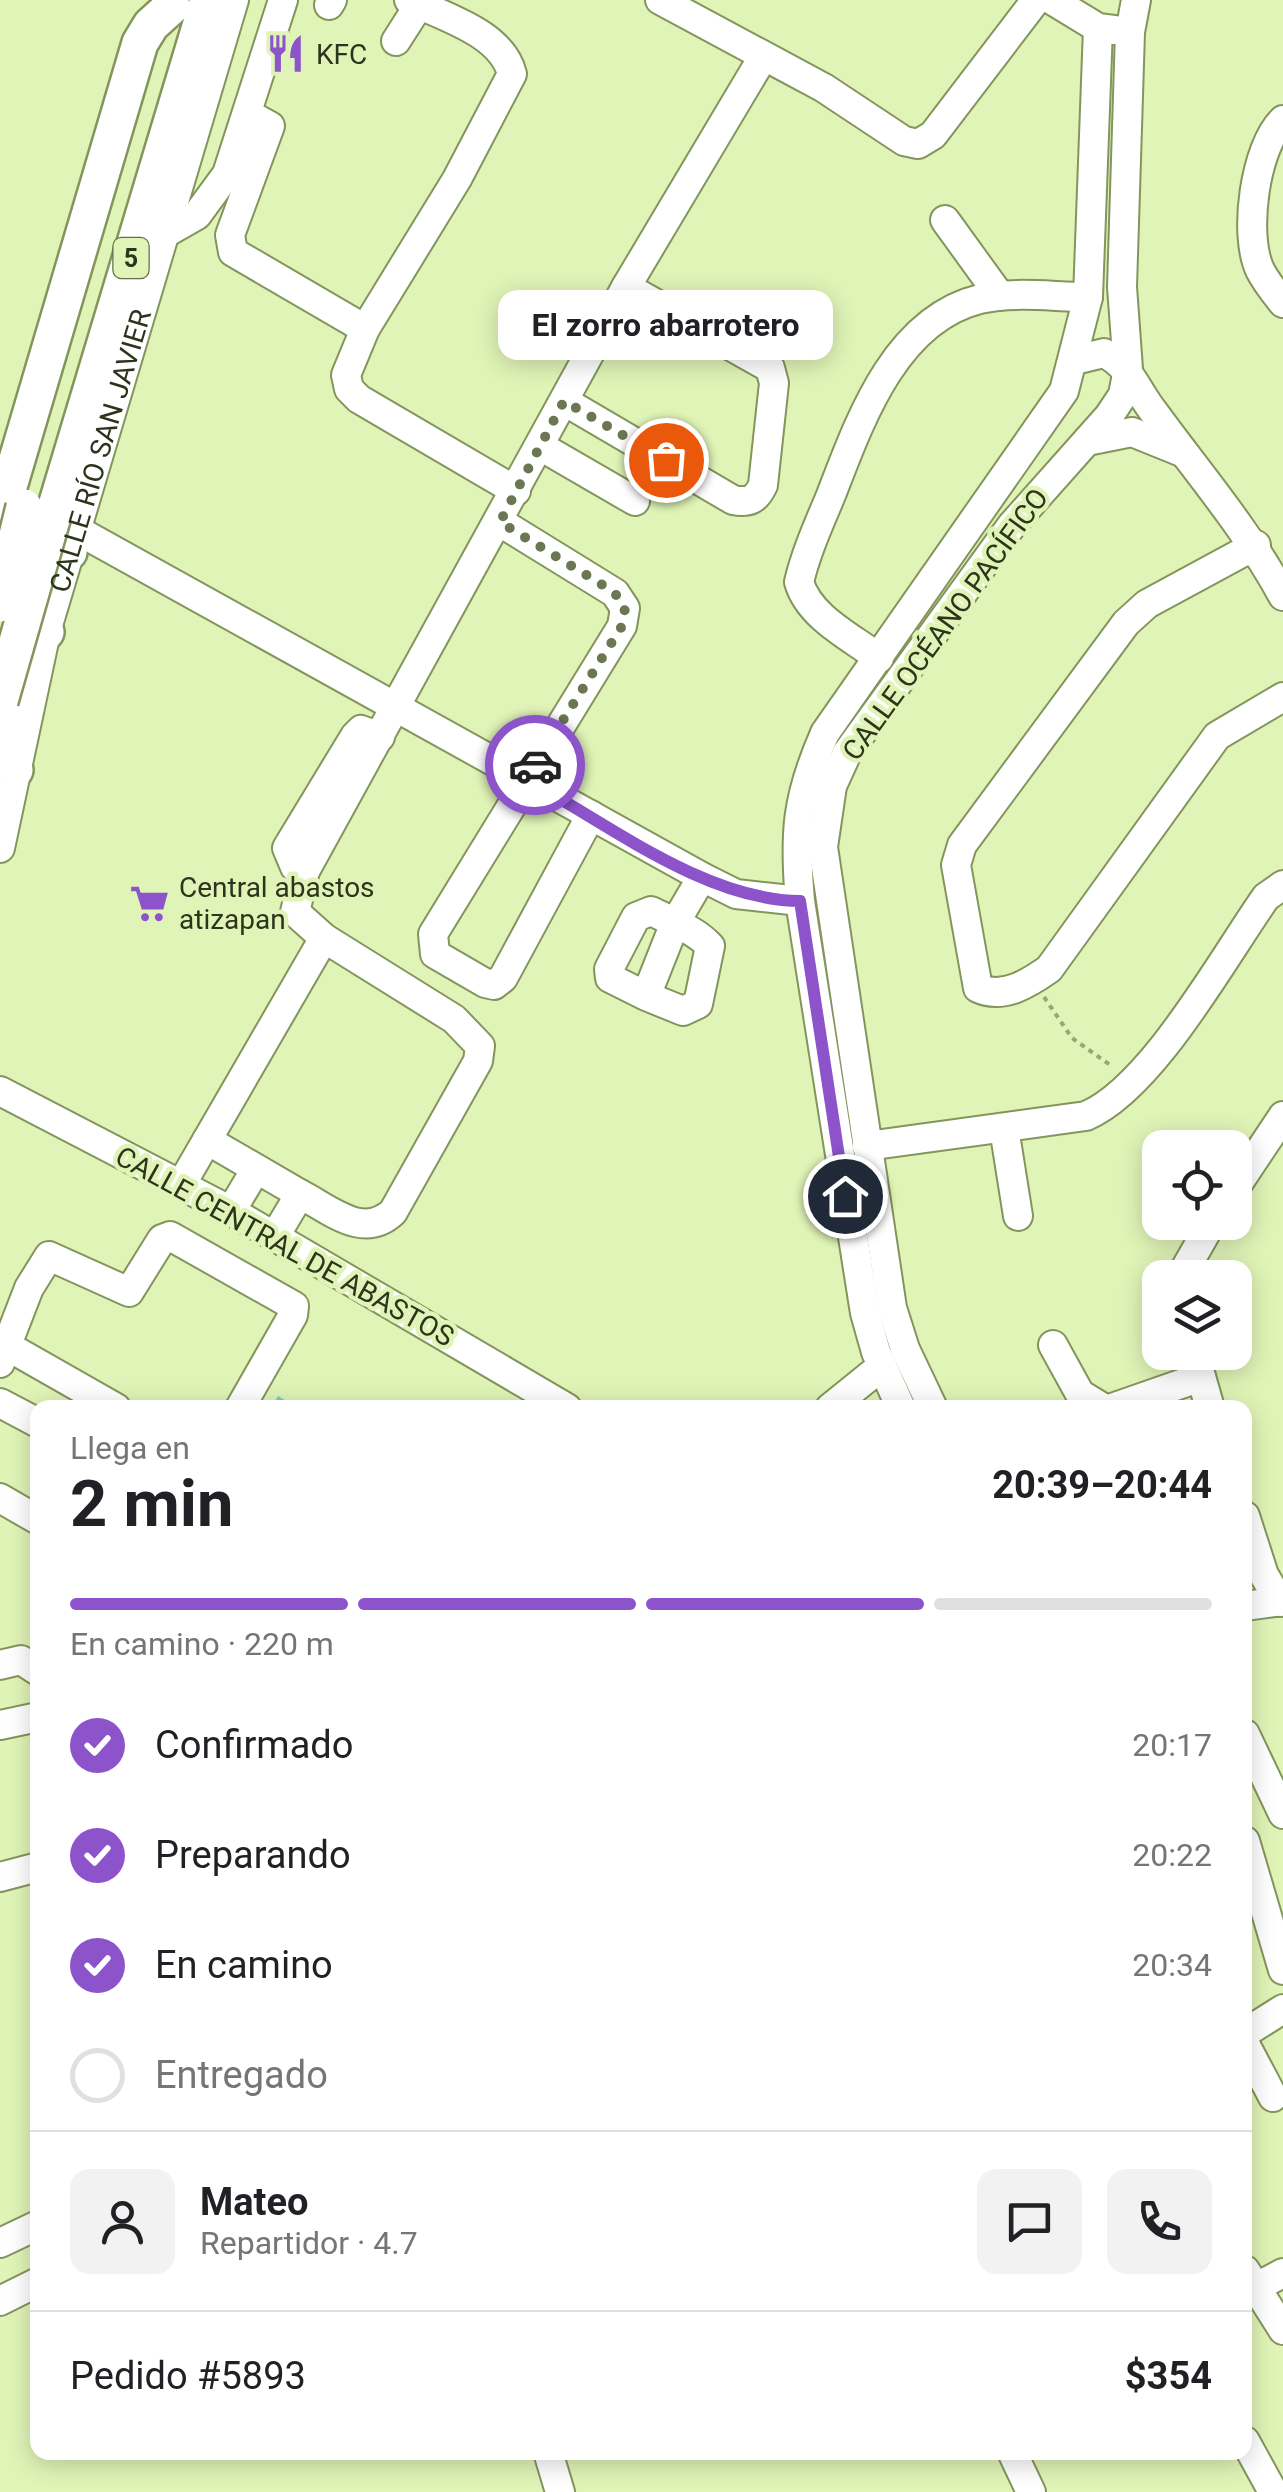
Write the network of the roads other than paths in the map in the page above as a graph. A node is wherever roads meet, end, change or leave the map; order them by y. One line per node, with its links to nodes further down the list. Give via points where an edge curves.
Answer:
1 (208, 0): 33 (main road, 5)
2 (234, 0): 17 (street, CALLE RÍO SAN JAVIER)
3 (283, 0): 14 (street)
4 (660, 0): 13 (street)
5 (1036, 0): 13 (street, via 932,135 918,144)
6 (1052, 0): 10 (street)
7 (1136, 0): 11 (street, CALLE OCÉANO PACÍFICO)
8 (414, 2): 12 (street); 22 (street, via 496,44 512,74)
9 (174, 3): 33 (main road, 5)
10 (1098, 28): 11 (street); 20 (street, CALLE OCÉANO PACÍFICO)
11 (1130, 32): 24 (street, CALLE OCÉANO PACÍFICO, via 1122,286)
12 (396, 41)
13 (763, 57): 18 (street)
14 (248, 114): 17 (street, via 219,188 197,215); 22 (street, via 270,126 230,235 233,252)
15 (1283, 120): 21 (street, via 1264,145 1257,172 1254,248)
16 (945, 220): 19 (street)
17 (162, 235): 33 (street, CALLE RÍO SAN JAVIER)
18 (626, 287): 25 (street); 25 (street, via 770,368 774,383 758,497 733,500)
19 (1000, 296): 20 (street); 39 (street, via 950,312 887,373 867,404 803,564 803,598)
20 (1088, 297): 23 (street, CALLE OCÉANO PACÍFICO)
21 (1283, 303)
22 (365, 329): 30 (street, via 346,375 359,399)
23 (1075, 360): 24 (street, via 1104,353); 26 (street, CALLE OCÉANO PACÍFICO)
24 (1128, 370): 27 (street, CALLE OCÉANO PACÍFICO, via 1109,416); 29 (street)
25 (564, 401): 28 (street)
26 (1049, 419): 27 (street, via 1060,439); 39 (street, CALLE OCÉANO PACÍFICO)
27 (1082, 442): 29 (street, via 1132,432); 59 (street, CALLE OCÉANO PACÍFICO, via 1012,525 847,754 832,786 823,846)
28 (540, 446): 30 (street); 31 (street)
29 (1188, 455): 35 (street)
30 (516, 492): 32 (street)
31 (635, 501)
32 (500, 522): 43 (street); 46 (street, via 614,592 625,608 622,626)
33 (44, 524): 34 (main road, via 47,567 9,558); 37 (main road, 5, bridge); 38 (street, CALLE RÍO SAN JAVIER); 42 (main road, 5, bridge); 43 (street)
34 (0, 540)
35 (1256, 545): 36 (street); 41 (street, via 1126,623 962,845 956,865 978,988 989,993 1024,987 1049,969 1217,736)
36 (1283, 596)
37 (0, 604)
38 (46, 632): 40 (main road); 45 (street, CALLE RÍO SAN JAVIER)
39 (879, 658): 51 (street, CALLE OCÉANO PACÍFICO, via 825,733 803,784 795,846)
40 (0, 665)
41 (1283, 697)
42 (0, 701)
43 (397, 709): 46 (street); 53 (street, via 305,871 295,912)
44 (0, 714): 45 (main road)
45 (15, 770): 48 (street, CALLE RÍO SAN JAVIER)
46 (526, 779): 47 (street); 47 (street, via 431,944 435,954 485,983 503,978)
47 (591, 815): 49 (street)
48 (0, 848)
49 (702, 877): 51 (street, via 736,894); 52 (street)
50 (1283, 885): 57 (street, via 1266,897 1138,1080 1086,1116)
51 (800, 901): 70 (street, CALLE OCÉANO PACÍFICO, via 857,1269)
52 (675, 923): 54 (street); 54 (street, via 643,911 609,968 617,984); 54 (street, via 710,946 698,1004 683,1011)
53 (324, 938): 58 (street); 64 (street, via 454,1019 480,1046 478,1060 380,1224 364,1227)
54 (646, 996)
55 (0, 1091): 63 (street, CALLE CENTRAL DE ABASTOS)
56 (1283, 1116): 60 (street)
57 (1004, 1128): 59 (street); 66 (street)
58 (208, 1140): 61 (street); 63 (street)
59 (866, 1146): 78 (street, CALLE OCÉANO PACÍFICO, via 892,1308)
60 (1274, 1150): 62 (street)
61 (256, 1168): 64 (street); 65 (street)
62 (1252, 1171)
63 (181, 1186): 65 (street, CALLE CENTRAL DE ABASTOS)
64 (300, 1194): 67 (street)
65 (231, 1211): 67 (street, CALLE CENTRAL DE ABASTOS)
66 (1018, 1216)
67 (275, 1236): 75 (street, CALLE CENTRAL DE ABASTOS)
68 (1054, 1346): 79 (street)
69 (2, 1350): 73 (street); 74 (street, via 49,1256 129,1292 170,1236 294,1306)
70 (882, 1366): 76 (street); 77 (street, CALLE OCÉANO PACÍFICO)
71 (1187, 1370): 80 (street)
72 (1199, 1370): 81 (street)
73 (100, 1400)
74 (245, 1400)
75 (553, 1400)
76 (840, 1400)
77 (897, 1400)
78 (929, 1400)
79 (1090, 1400)
80 (1128, 1400)
81 (1208, 1400)
82 (0, 1403): 83 (street)
83 (30, 1419)
84 (0, 1498): 85 (street)
85 (30, 1515)
86 (1252, 1538): 87 (street)
87 (1264, 1575): 88 (street)
88 (1281, 1602): 89 (street)
89 (1252, 1605)
90 (0, 1664): 91 (street, via 20,1660)
91 (30, 1667)
92 (30, 1719): 93 (street)
93 (0, 1725)
94 (1252, 1749): 95 (street)
95 (1283, 1814)
96 (1252, 1864): 99 (street)
97 (30, 1869): 98 (street)
98 (0, 1878)
99 (1283, 1970)
100 (1283, 2009): 101 (street)
101 (1252, 2029)
102 (1252, 2057): 103 (street)
103 (1273, 2097)
104 (30, 2229): 105 (street)
105 (0, 2243)
106 (1259, 2281): 109 (street)
107 (30, 2286): 108 (street)
108 (0, 2300)
109 (1283, 2330)
110 (1252, 2453): 115 (street)
111 (556, 2460): 113 (street)
112 (1016, 2460): 114 (street)
113 (560, 2492)
114 (1032, 2492)
115 (1274, 2492)

